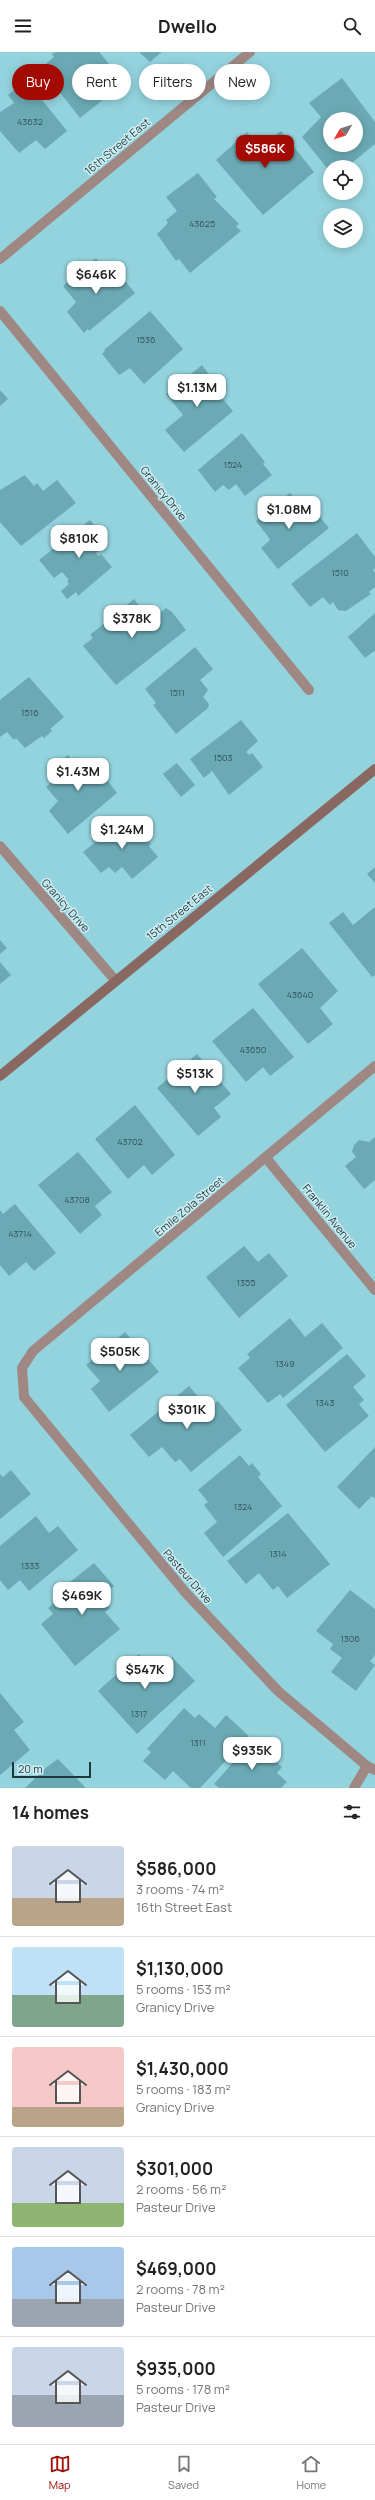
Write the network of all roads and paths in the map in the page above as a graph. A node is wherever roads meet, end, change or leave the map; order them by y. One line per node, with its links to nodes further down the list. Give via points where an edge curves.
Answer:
1 (250, 52): 2 (street, 16th Street East)
2 (0, 259)
3 (0, 311): 4 (street, Granicy Drive)
4 (309, 690)
5 (375, 769): 7 (street, 15th Street East)
6 (0, 846): 7 (street, Granicy Drive)
7 (115, 980): 9 (street, 15th Street East)
8 (375, 1066): 10 (street, Emile Zola Street)
9 (0, 1076)
10 (266, 1158): 11 (street, Franklin Avenue); 12 (street, Emile Zola Street, via 34,1351)
11 (375, 1290)
12 (22, 1368): 13 (street, Pasteur Drive, via 24,1397 185,1592 278,1691)
13 (371, 1768): 14 (street)
14 (354, 1788)

